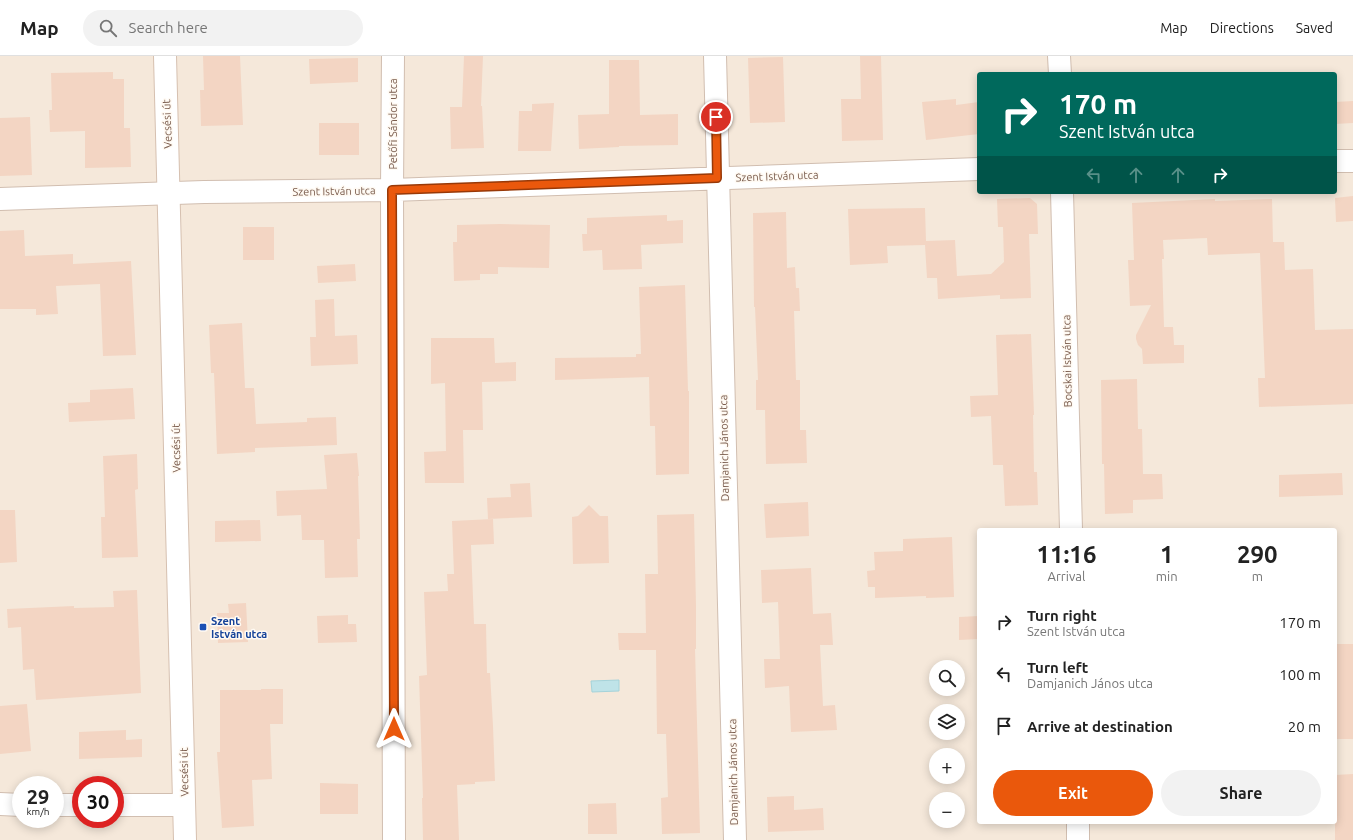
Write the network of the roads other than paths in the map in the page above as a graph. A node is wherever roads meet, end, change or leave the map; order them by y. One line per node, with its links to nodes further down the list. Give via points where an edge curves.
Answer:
1 (165, 56): 11 (street, Vecsési út)
2 (393, 56): 10 (street, Petőfi Sándor utca)
3 (715, 56): 9 (street, Damjanich János utca)
4 (1059, 56): 5 (street)
5 (1060, 72)
6 (1337, 161): 7 (street)
7 (1353, 161)
8 (977, 169): 9 (street, Szent István utca)
9 (717, 178): 10 (street, Szent István utca); 22 (street, Damjanich János utca)
10 (392, 190): 11 (street, Szent István utca); 21 (street, Petőfi Sándor utca)
11 (169, 194): 13 (street, Szent István utca); 18 (street, Vecsési út)
12 (1062, 194): 14 (street, Bocskai István utca)
13 (0, 199)
14 (1071, 528)
15 (0, 804): 16 (street)
16 (12, 804)
17 (124, 805): 18 (street)
18 (184, 805): 20 (street, Vecsési út)
19 (1078, 824): 23 (street)
20 (185, 840)
21 (394, 840)
22 (735, 840)
23 (1078, 840)

